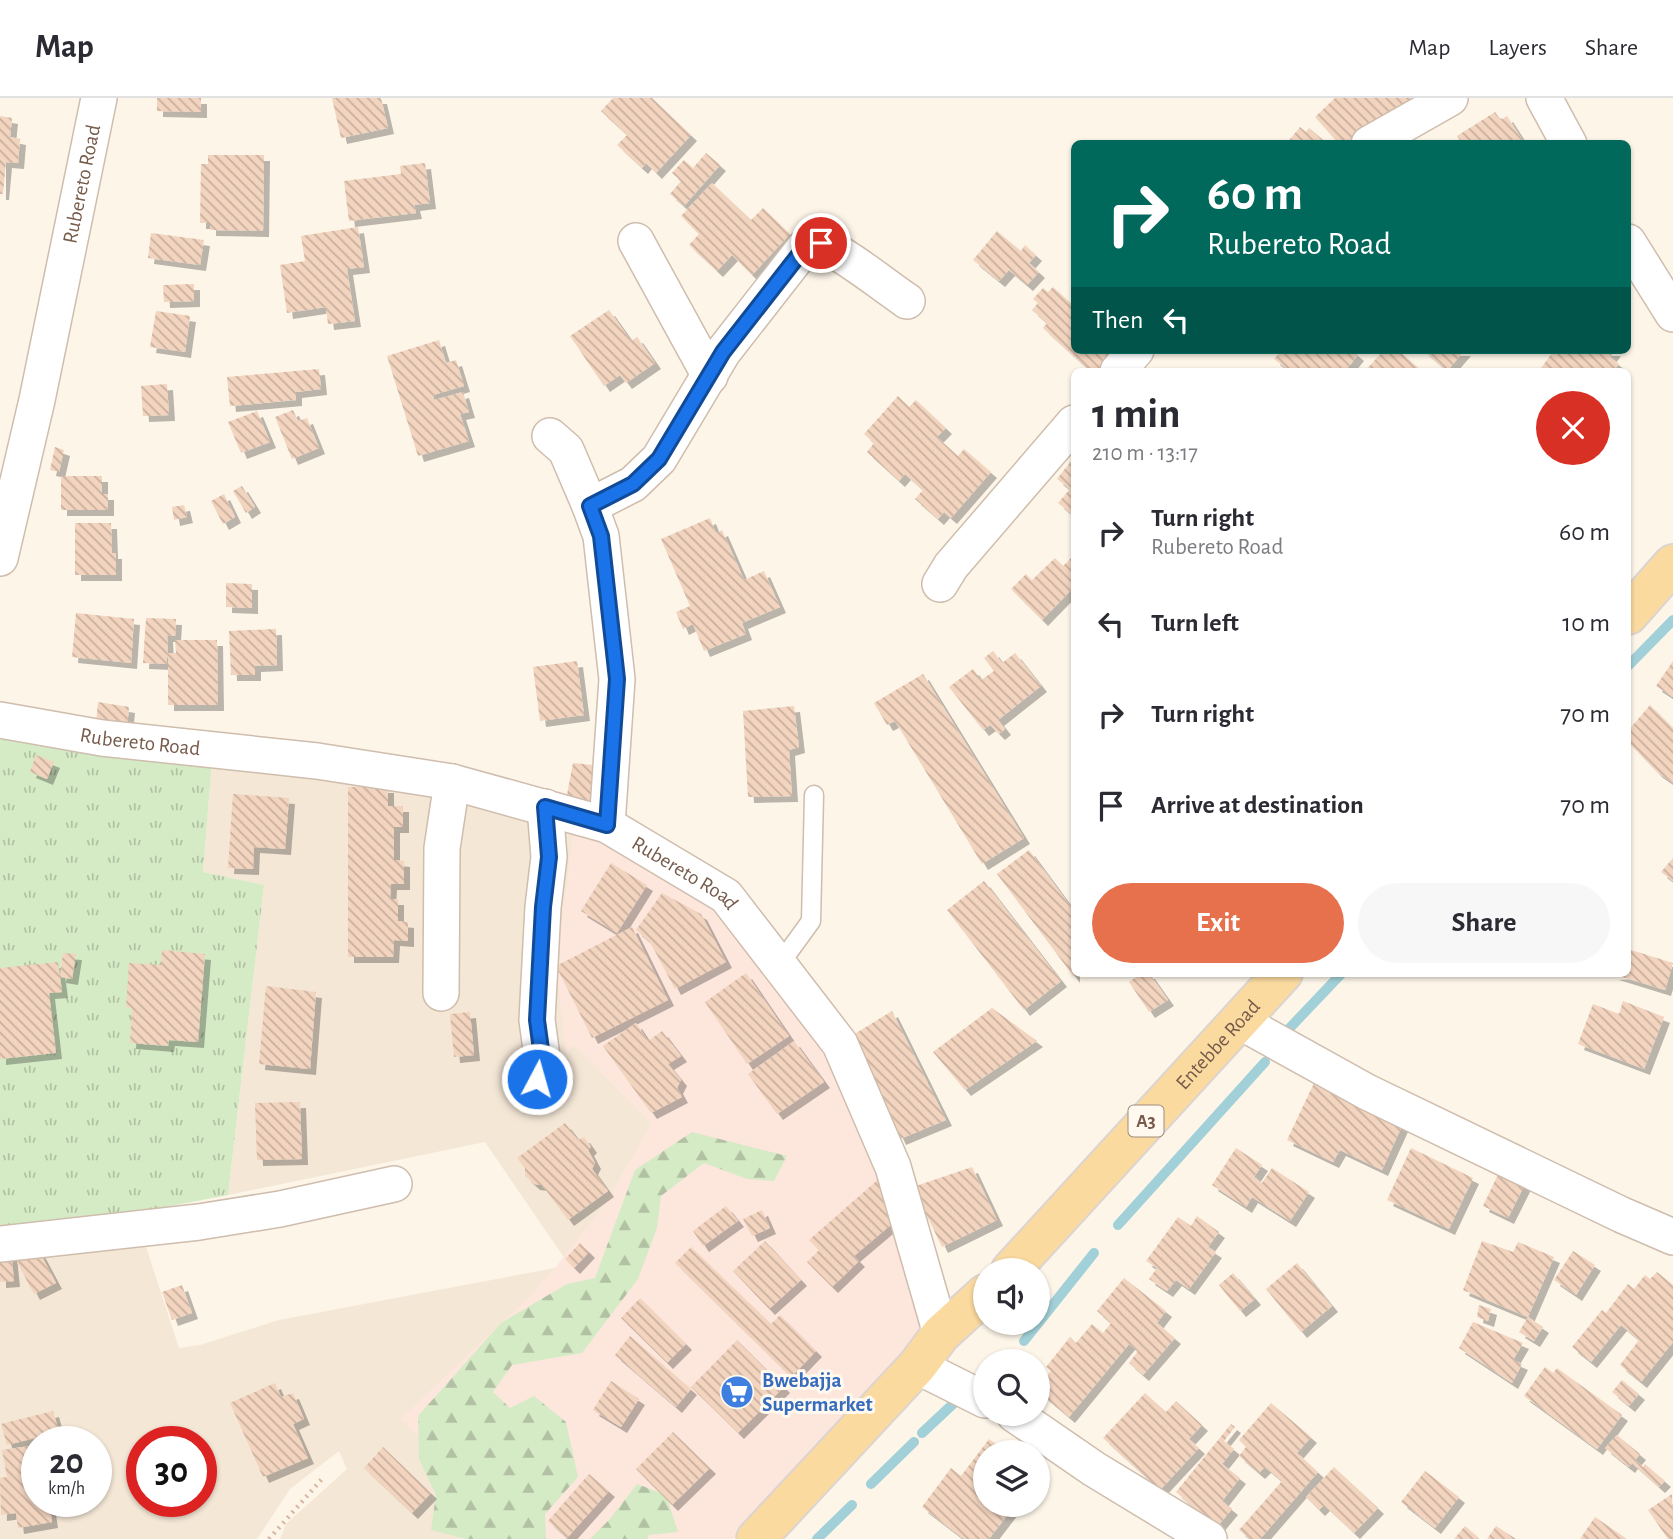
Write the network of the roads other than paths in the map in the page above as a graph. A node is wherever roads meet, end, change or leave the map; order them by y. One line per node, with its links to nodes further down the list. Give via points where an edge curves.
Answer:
1 (99, 98): 16 (street, Rubereto Road)
2 (1450, 98): 4 (street)
3 (1544, 98): 5 (street)
4 (1376, 140)
5 (1567, 140)
6 (636, 241): 12 (street)
7 (1631, 247): 9 (street)
8 (907, 301): 12 (street, via 821,243 805,247 723,352)
9 (1673, 314)
10 (1133, 354): 11 (street)
11 (1121, 368)
12 (710, 376): 15 (street, via 659,459 633,484)
13 (1071, 426): 18 (street)
14 (550, 436): 15 (street, via 566,450)
15 (590, 506): 24 (street, via 601,536 617,679)
16 (0, 558)
17 (1668, 580): 19 (main road)
18 (940, 584)
19 (1631, 612)
20 (0, 720): 21 (street, Rubereto Road, via 102,738 317,761)
21 (452, 782): 23 (street, Rubereto Road); 27 (street, via 442,848)
22 (814, 795): 25 (lane, via 811,921)
23 (545, 807): 24 (street, Rubereto Road); 29 (street, via 549,857 537,1020 542,1057)
24 (607, 825): 25 (street, Rubereto Road, via 726,896)
25 (779, 965): 35 (street, Rubereto Road, via 841,1044 893,1167)
26 (1279, 977): 28 (main road, Entebbe Road / A3)
27 (441, 993)
28 (1238, 1021): 31 (street, via 1367,1092); 33 (main road, Entebbe Road / A3)
29 (537, 1079)
30 (394, 1184): 32 (street, via 199,1222)
31 (1673, 1237)
32 (0, 1244)
33 (1022, 1258)
34 (973, 1305): 35 (main road)
35 (941, 1334): 36 (main road)
36 (916, 1366): 37 (street); 39 (main road)
37 (973, 1394)
38 (1031, 1426): 40 (street)
39 (756, 1539)
40 (1209, 1539)

